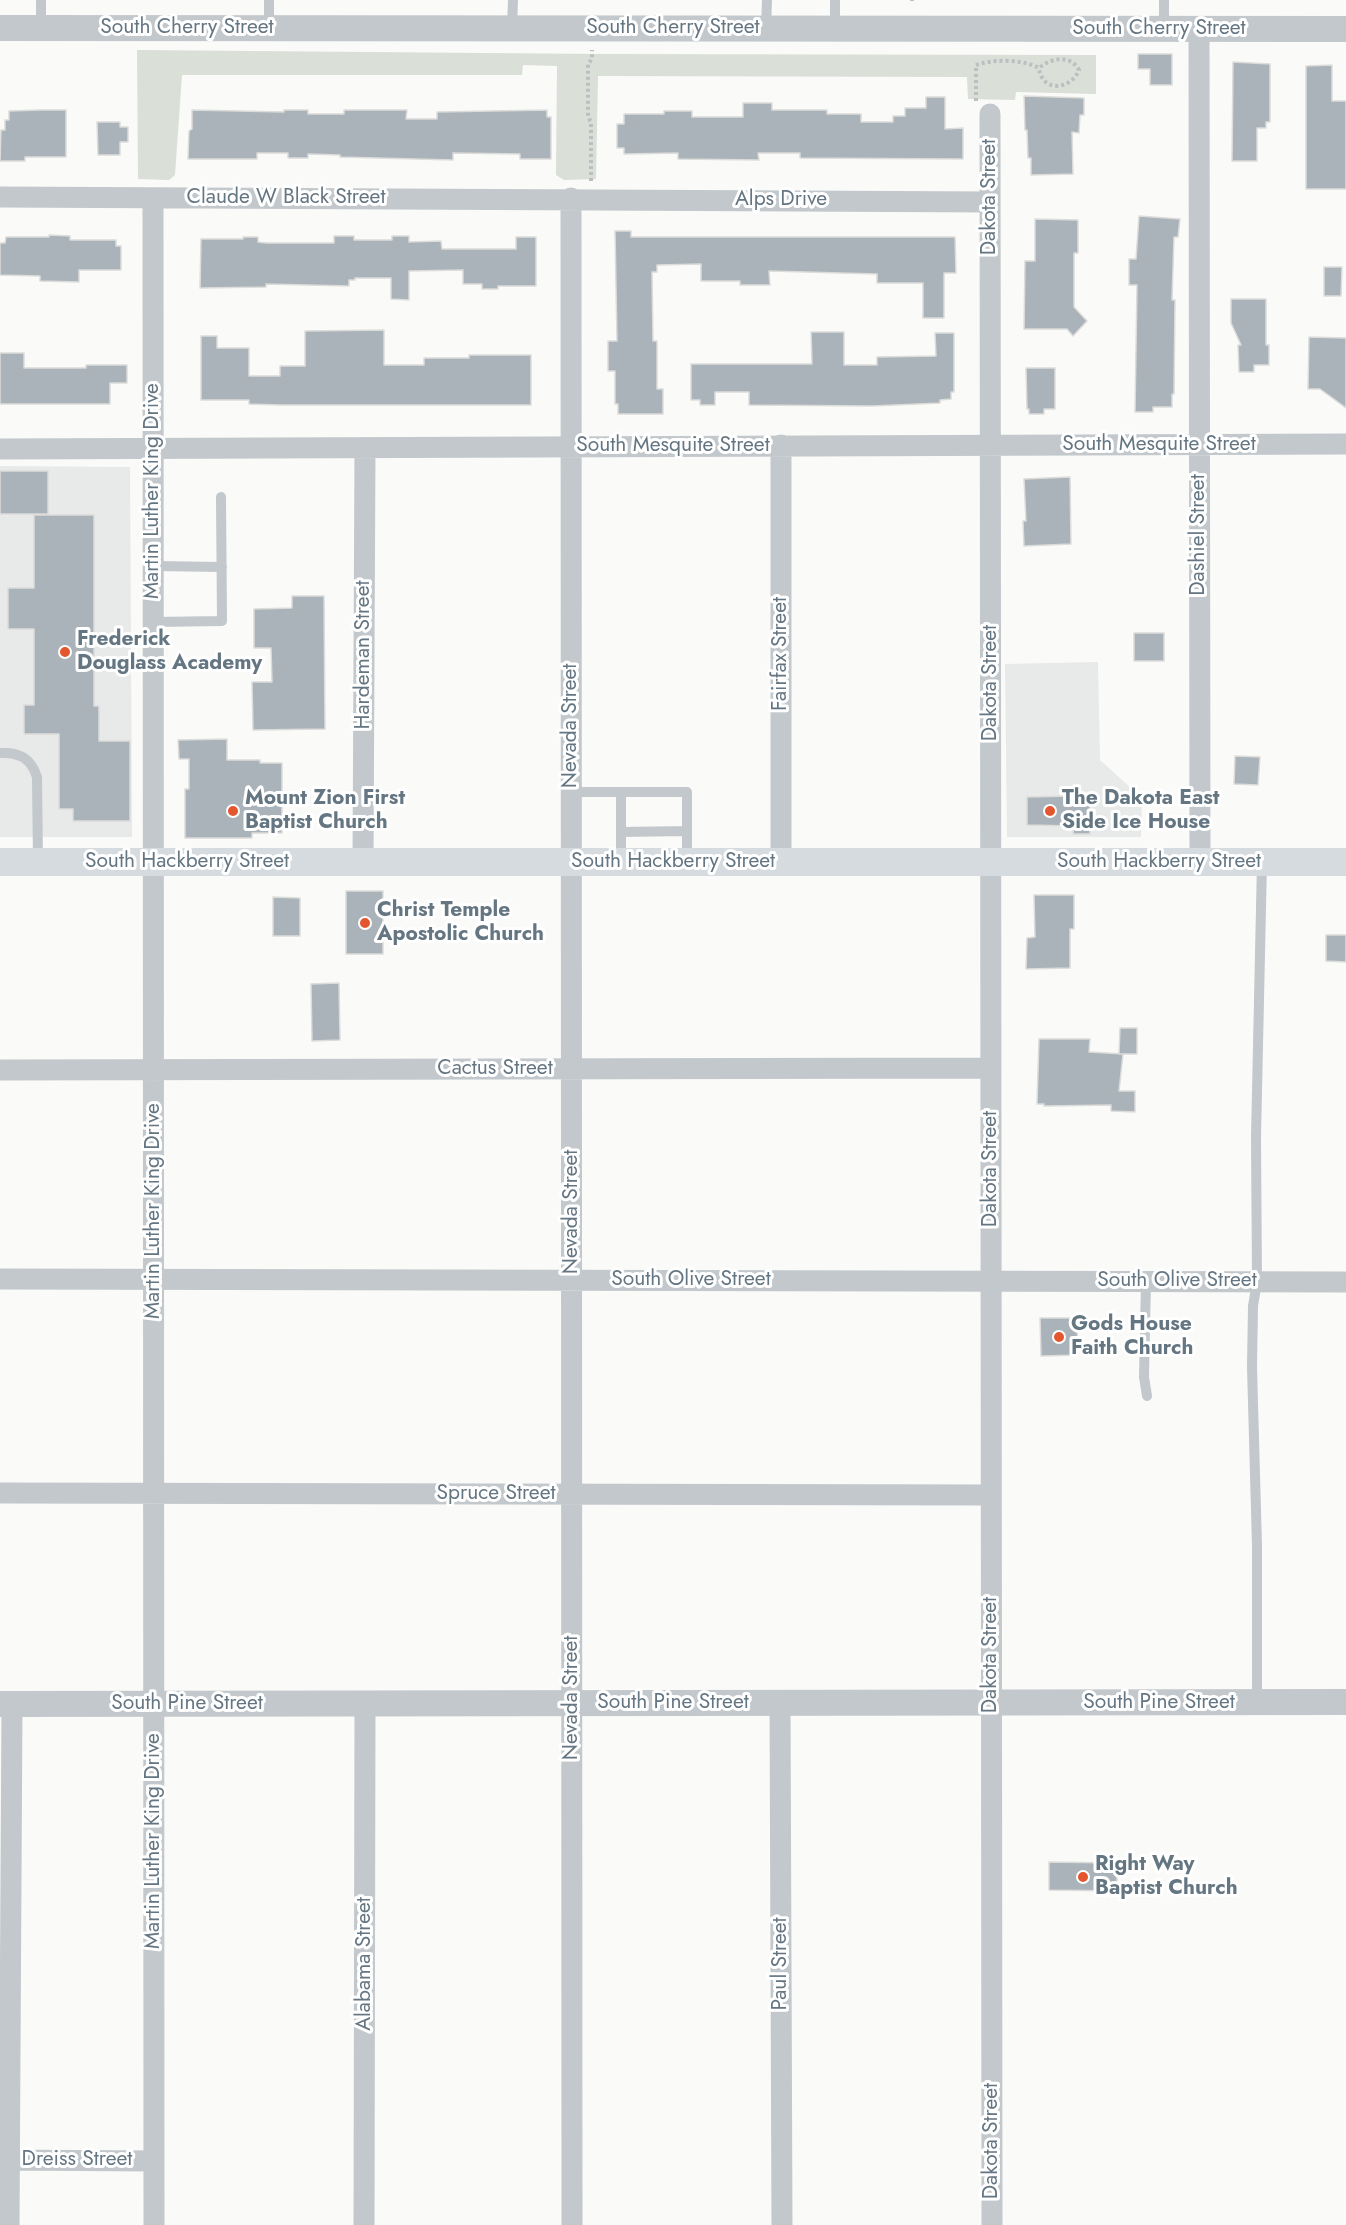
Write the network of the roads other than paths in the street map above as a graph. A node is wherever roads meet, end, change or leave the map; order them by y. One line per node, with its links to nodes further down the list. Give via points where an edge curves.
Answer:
1 (41, 0): 8 (lane)
2 (269, 0): 9 (lane)
3 (513, 0): 10 (lane)
4 (766, 0): 11 (lane)
5 (835, 0): 12 (lane)
6 (1164, 0): 13 (lane)
7 (0, 28): 8 (street, South Cherry Street)
8 (41, 28): 9 (street, South Cherry Street)
9 (269, 28): 10 (street, South Cherry Street)
10 (512, 28): 11 (street, South Cherry Street)
11 (766, 28): 12 (street, South Cherry Street)
12 (835, 28): 13 (street, South Cherry Street)
13 (1164, 28): 14 (street, South Cherry Street)
14 (1198, 28): 15 (street, South Cherry Street); 23 (street, Dashiel Street)
15 (1346, 28)
16 (990, 114): 20 (street, Dakota Street)
17 (0, 197): 18 (street, Claude W Black Street)
18 (153, 198): 19 (street, Claude W Black Street); 27 (street, Martin Luther King Drive)
19 (581, 198): 20 (street, Alps Drive); 24 (street, Nevada Street)
20 (990, 202): 21 (street, Dakota Street)
21 (990, 444): 23 (street, South Mesquite Street); 25 (street, South Mesquite Street); 46 (street, Dakota Street)
22 (1346, 444): 23 (street, South Mesquite Street)
23 (1198, 445): 47 (street, Dashiel Street)
24 (571, 446): 25 (street, South Mesquite Street); 28 (street, South Mesquite Street); 34 (street, Nevada Street)
25 (781, 446): 45 (street, Fairfax Street)
26 (0, 449): 27 (street, South Mesquite Street)
27 (153, 449): 28 (street, South Mesquite Street); 30 (street, Martin Luther King Drive)
28 (365, 449): 41 (street, Hardeman Street)
29 (222, 497): 31 (lane)
30 (154, 566): 31 (lane); 32 (street, Martin Luther King Drive)
31 (222, 567): 32 (lane, via 222,621)
32 (154, 622): 40 (street, Martin Luther King Drive)
33 (0, 753): 39 (lane, via 12,752 33,765 37,777)
34 (572, 792): 35 (lane); 42 (street, Nevada Street)
35 (621, 792): 36 (lane, via 687,792); 37 (lane)
36 (687, 831): 37 (lane); 44 (lane)
37 (621, 832): 43 (lane)
38 (0, 862): 39 (main road, South Hackberry Street)
39 (38, 862): 40 (main road, South Hackberry Street)
40 (154, 862): 41 (main road, South Hackberry Street); 51 (street, Martin Luther King Drive)
41 (363, 862): 42 (main road, South Hackberry Street)
42 (572, 862): 43 (main road, South Hackberry Street); 52 (street, Nevada Street)
43 (621, 862): 44 (main road, South Hackberry Street)
44 (687, 862): 45 (main road, South Hackberry Street)
45 (781, 862): 46 (main road, South Hackberry Street)
46 (991, 862): 47 (main road, South Hackberry Street); 50 (street, Dakota Street)
47 (1200, 862): 48 (main road, South Hackberry Street)
48 (1262, 862): 49 (main road, South Hackberry Street); 59 (lane)
49 (1346, 862)
50 (991, 1068): 52 (street, Cactus Street); 57 (street, Dakota Street)
51 (154, 1069): 52 (street, Cactus Street); 53 (street, Cactus Street); 55 (street, Martin Luther King Drive)
52 (572, 1069): 56 (street, Nevada Street)
53 (0, 1070)
54 (0, 1279): 55 (street, South Olive Street)
55 (154, 1280): 56 (street, South Olive Street); 63 (street, Martin Luther King Drive)
56 (572, 1280): 57 (street, South Olive Street); 64 (street, Nevada Street)
57 (991, 1281): 58 (street, South Olive Street); 65 (street, Dakota Street)
58 (1146, 1281): 59 (street, South Olive Street); 61 (lane)
59 (1257, 1282): 60 (street, South Olive Street); 70 (lane, via 1252,1367)
60 (1346, 1282)
61 (1147, 1396)
62 (0, 1493): 63 (street, Spruce Street)
63 (154, 1493): 64 (street, Spruce Street); 72 (street, Martin Luther King Drive)
64 (572, 1494): 65 (street, Spruce Street); 67 (street, Nevada Street)
65 (991, 1495): 69 (street, Dakota Street)
66 (1346, 1702): 70 (street, South Pine Street)
67 (572, 1703): 68 (street, South Pine Street); 73 (street, South Pine Street); 79 (street, Nevada Street)
68 (780, 1703): 69 (street, South Pine Street); 80 (street, Paul Street)
69 (991, 1703): 70 (street, South Pine Street); 81 (street, Dakota Street)
70 (1257, 1703)
71 (6, 1704): 72 (street, South Pine Street); 74 (street)
72 (154, 1704): 73 (street, South Pine Street); 75 (street, Martin Luther King Drive)
73 (365, 1704): 78 (street, Alabama Street)
74 (5, 2160): 75 (street, Dreiss Street); 76 (street)
75 (154, 2161): 77 (street, Martin Luther King Drive)
76 (9, 2225)
77 (154, 2225)
78 (364, 2225)
79 (572, 2225)
80 (782, 2225)
81 (992, 2225)

